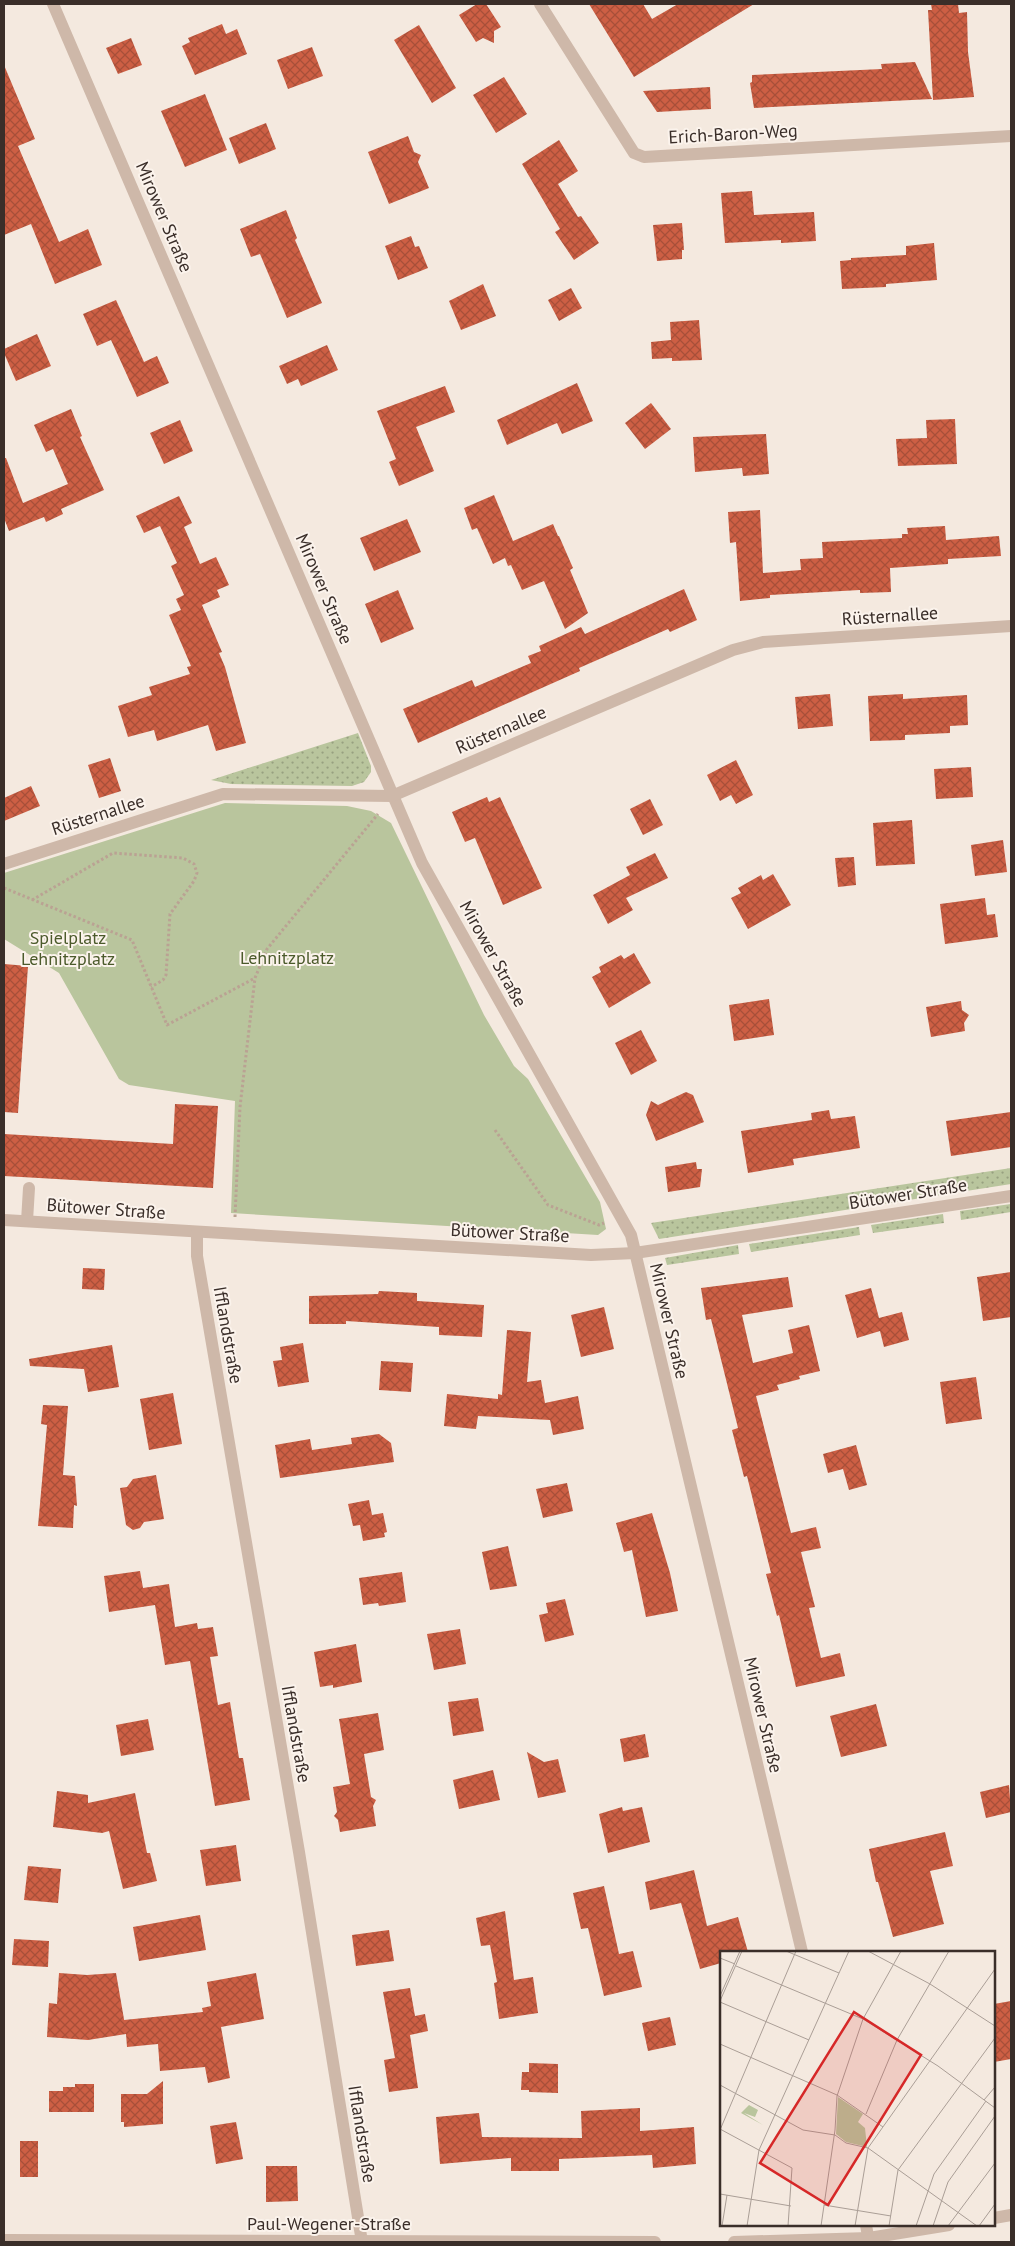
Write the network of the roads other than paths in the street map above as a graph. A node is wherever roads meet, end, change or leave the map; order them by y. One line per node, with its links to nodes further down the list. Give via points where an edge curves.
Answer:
1 (53, 4): 5 (street, Mirower Straße)
2 (540, 4): 3 (street, Erich-Baron-Weg, via 634,153 644,156)
3 (1011, 136)
4 (1011, 626): 5 (street, Rüsternallee, via 763,642 733,650)
5 (392, 796): 6 (street, Rüsternallee, via 223,794); 12 (street, Mirower Straße, via 422,863 631,1235)
6 (4, 864)
7 (29, 1188): 10 (street)
8 (1011, 1196): 12 (street, Bütower Straße)
9 (4, 1220): 10 (street, Bütower Straße)
10 (27, 1222): 11 (street, Bütower Straße)
11 (197, 1232): 12 (street, Bütower Straße, via 591,1255); 20 (street, Ifflandstraße, via 198,1266)
12 (635, 1253): 13 (street, Mirower Straße)
13 (802, 1951)
14 (1011, 2215): 15 (street)
15 (995, 2218)
16 (866, 2226): 19 (street)
17 (944, 2226): 19 (street)
18 (4, 2240): 20 (street, Paul-Wegener-Straße)
19 (869, 2240): 22 (street)
20 (362, 2242): 21 (street, Paul-Wegener-Straße)
21 (655, 2242)
22 (734, 2242)

